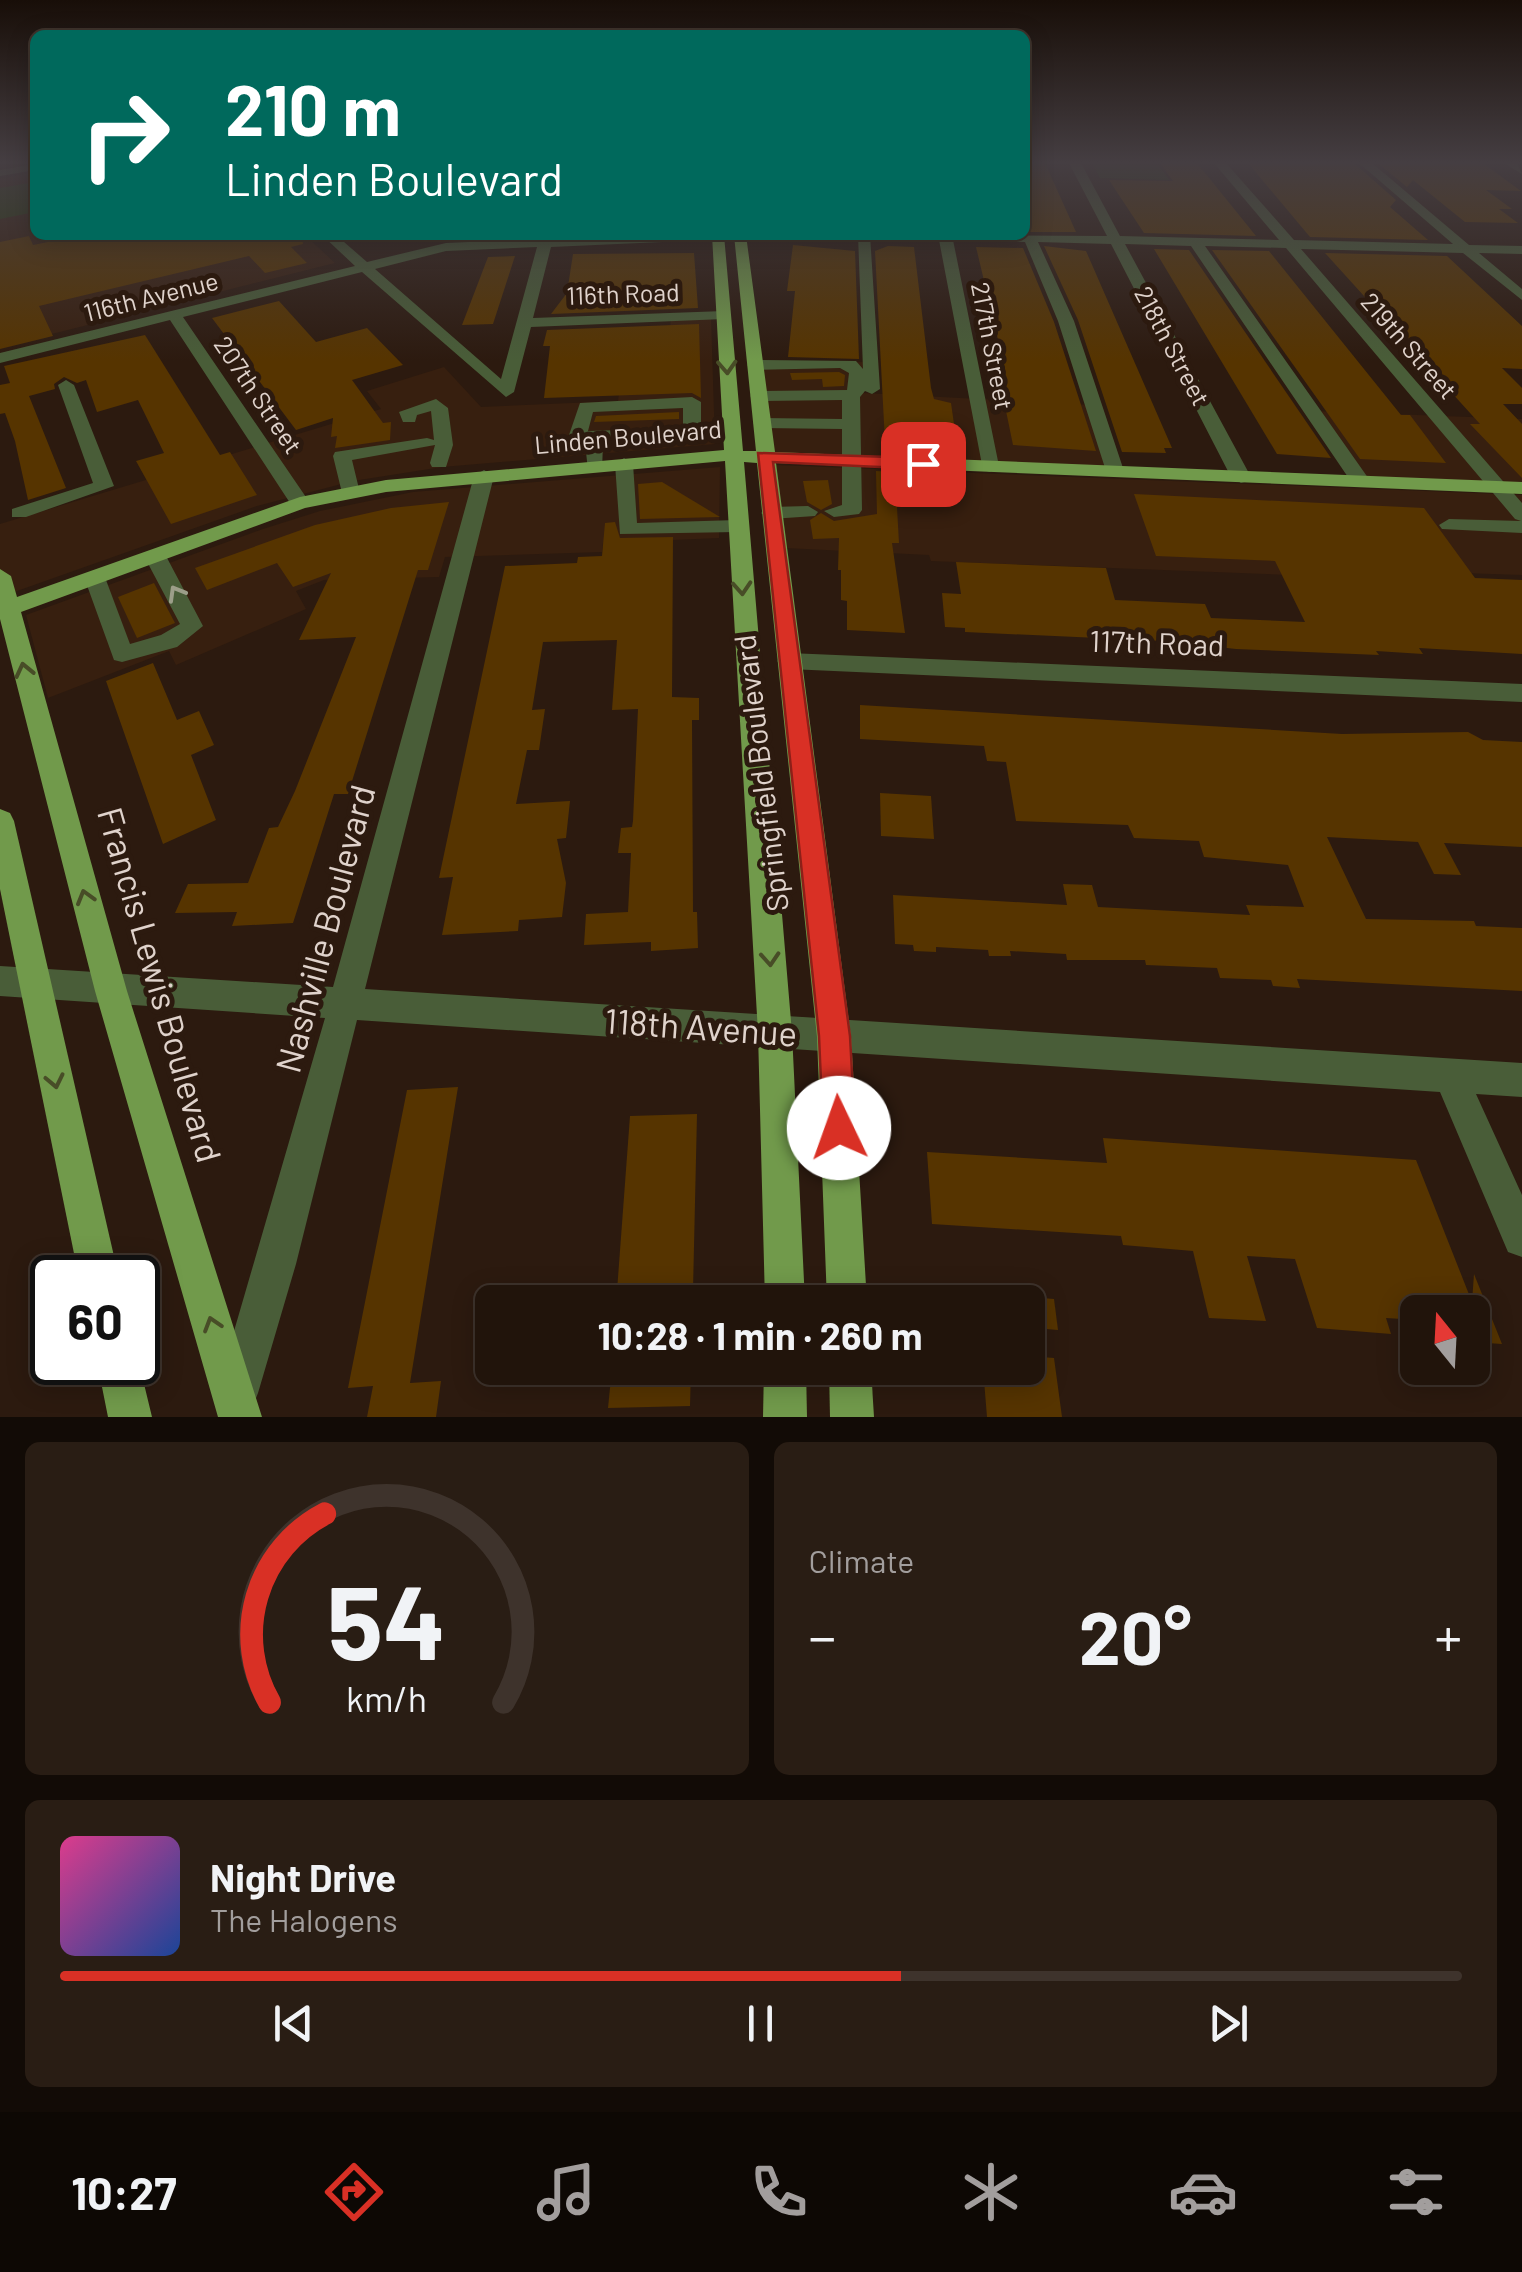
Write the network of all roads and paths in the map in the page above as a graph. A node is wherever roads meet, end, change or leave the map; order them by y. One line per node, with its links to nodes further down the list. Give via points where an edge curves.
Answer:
1 (1110, 229): 11 (street, 218th Street)
2 (1277, 229): 13 (street, 219th Street)
3 (1443, 229): 14 (street)
4 (1030, 238): 11 (street); 39 (street, via 1066,321)
5 (334, 240): 16 (street)
6 (546, 240): 16 (street, 116th Avenue, via 446,247); 20 (street)
7 (722, 240): 19 (main road, Springfield Boulevard)
8 (741, 240): 22 (main road, Springfield Boulevard)
9 (864, 240): 24 (street)
10 (946, 240): 37 (street, 217th Street)
11 (1116, 240): 12 (street); 42 (street, 218th Street)
12 (1195, 242): 13 (street); 43 (street)
13 (1290, 244): 14 (street); 44 (street, 219th Street)
14 (1466, 248): 15 (street); 17 (street)
15 (1522, 250)
16 (364, 267): 18 (street, 116th Avenue); 20 (street, via 506,392)
17 (1522, 296)
18 (174, 315): 21 (street, 116th Avenue); 47 (street, 207th Street)
19 (724, 316): 20 (street, 116th Road); 27 (main road, Springfield Boulevard, one-way to 27)
20 (524, 323)
21 (0, 358)
22 (755, 365): 25 (street, via 850,364 858,382); 26 (main road, Springfield Boulevard)
23 (66, 384): 49 (street, via 104,486)
24 (872, 388)
25 (852, 395): 26 (street); 30 (street)
26 (759, 396): 29 (main road, Springfield Boulevard)
27 (729, 401): 28 (street); 33 (main road, Springfield Boulevard)
28 (692, 402): 31 (street, via 688,433); 31 (street, via 586,407 578,435)
29 (762, 424): 30 (street); 34 (main road, Springfield Boulevard)
30 (854, 424): 35 (street)
31 (594, 438): 38 (street)
32 (426, 443): 40 (street); 40 (street, via 408,412 438,408); 46 (street, via 342,456)
33 (732, 456): 34 (main road, Linden Boulevard); 36 (main road, Linden Boulevard); 54 (main road, Springfield Boulevard)
34 (764, 457): 35 (main road, Linden Boulevard); 51 (main road, Springfield Boulevard)
35 (855, 460): 37 (main road, Linden Boulevard); 48 (street, via 852,510)
36 (624, 464): 38 (main road, Linden Boulevard); 54 (street, via 627,530)
37 (990, 466): 39 (main road, Linden Boulevard)
38 (594, 467): 41 (main road, Linden Boulevard)
39 (1114, 471): 42 (main road, Linden Boulevard)
40 (441, 472): 41 (main road, Linden Boulevard); 46 (main road, Linden Boulevard)
41 (484, 476): 65 (street, Nashville Boulevard)
42 (1241, 477): 43 (main road, Linden Boulevard)
43 (1360, 482): 44 (main road, Linden Boulevard)
44 (1498, 488): 45 (main road, Linden Boulevard); 52 (street, 219th Street)
45 (1522, 488)
46 (350, 492): 47 (main road, Linden Boulevard)
47 (300, 503): 56 (main road, Linden Boulevard)
48 (834, 511)
49 (19, 512)
50 (808, 512): 51 (street)
51 (771, 513): 60 (main road, Springfield Boulevard)
52 (1522, 516)
53 (1449, 525): 55 (street)
54 (737, 526): 66 (main road, Springfield Boulevard, one-way to 66)
55 (1522, 527)
56 (155, 556): 58 (main road, Linden Boulevard); 58 (street, one-way to 56, via 122,654 185,634 192,626)
57 (0, 576): 59 (main road, Francis Lewis Boulevard)
58 (94, 577): 59 (main road, Linden Boulevard)
59 (5, 609): 64 (main road, Francis Lewis Boulevard, one-way to 59)
60 (789, 661): 61 (street, 117th Road); 67 (main road, Springfield Boulevard)
61 (1522, 693)
62 (0, 822): 63 (main road)
63 (17, 984): 64 (street, 118th Avenue); 71 (main road, one-way to 71)
64 (111, 991): 65 (street, 118th Avenue); 77 (main road, Francis Lewis Boulevard, one-way to 64)
65 (344, 1006): 66 (street, 118th Avenue); 77 (street, Nashville Boulevard)
66 (775, 1033): 67 (street, 118th Avenue); 72 (main road, Springfield Boulevard)
67 (834, 1036): 68 (street, 118th Avenue); 73 (main road, Springfield Boulevard)
68 (1450, 1075): 69 (street, 118th Avenue); 70 (street)
69 (1522, 1080)
70 (1522, 1238)
71 (93, 1255)
72 (784, 1285)
73 (846, 1285)
74 (123, 1385): 78 (main road)
75 (785, 1385): 79 (main road)
76 (851, 1385): 80 (main road)
77 (238, 1408)
78 (130, 1417)
79 (785, 1417)
80 (852, 1417)

